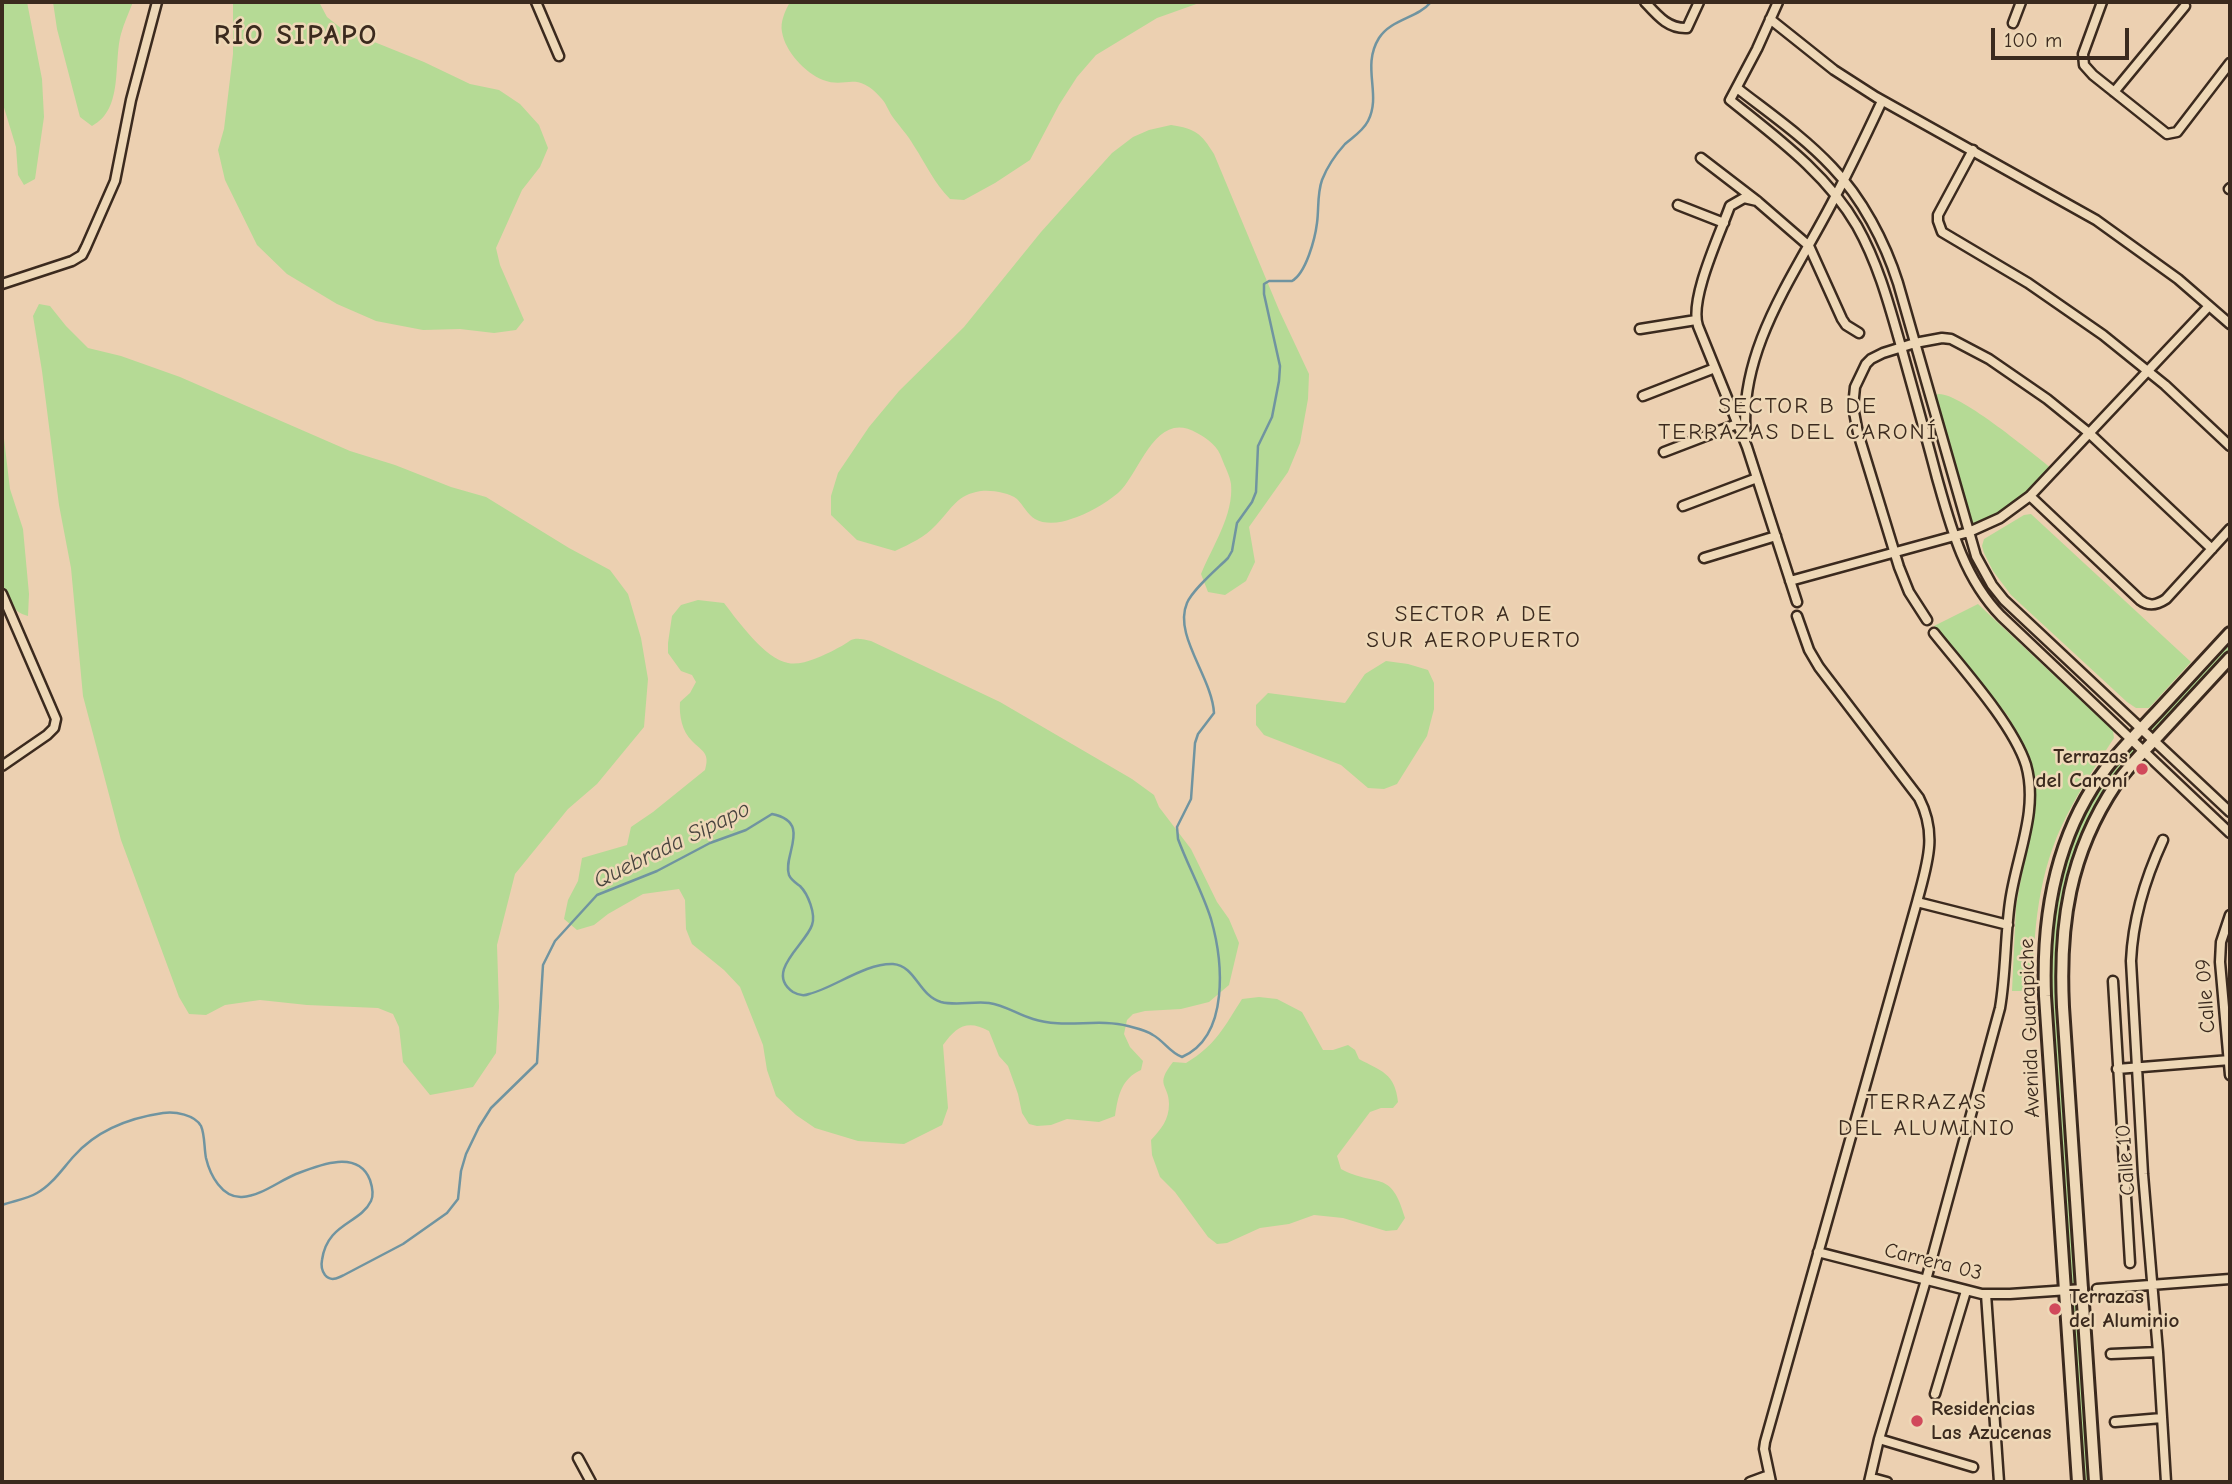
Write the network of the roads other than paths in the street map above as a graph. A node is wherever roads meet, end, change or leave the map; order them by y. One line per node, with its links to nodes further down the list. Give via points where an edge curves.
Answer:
1 (157, 2): 24 (street, via 115,181 86,247 72,261)
2 (536, 2): 11 (street)
3 (1645, 2): 4 (street, via 1662,20 1687,28)
4 (1699, 2)
5 (1778, 2): 9 (street)
6 (2021, 2): 10 (street)
7 (2102, 2): 14 (street, via 2083,60)
8 (2185, 6): 14 (street)
9 (1770, 19): 13 (street); 15 (street)
10 (2013, 23)
11 (559, 56)
12 (2230, 63): 14 (street, via 2174,134 2163,131)
13 (1737, 88): 18 (street, via 1805,141); 19 (street, via 1730,100 1801,159)
14 (2114, 92)
15 (1882, 101): 16 (street); 18 (street)
16 (1973, 150): 25 (street, via 2096,220); 33 (street, via 1938,215 1942,232 2048,296)
17 (1701, 158): 20 (street)
18 (1843, 180): 19 (street); 30 (street, via 1889,258)
19 (1836, 196): 23 (street); 31 (street, via 1872,256)
20 (1757, 201): 22 (street, via 1744,198 1734,202); 23 (street)
21 (1678, 205): 22 (street)
22 (1724, 223): 26 (street, via 1699,291)
23 (1809, 246): 29 (street, via 1842,319); 38 (street, via 1753,362 1746,397)
24 (2, 284)
25 (2209, 306): 27 (street); 33 (street)
26 (1696, 320): 28 (street); 32 (street)
27 (2230, 324)
28 (1640, 329)
29 (1859, 333)
30 (1915, 343): 31 (street); 36 (street, via 1941,338 1960,342 2047,399); 44 (street)
31 (1901, 347): 46 (street); 48 (street, via 1876,355 1866,364 1852,398 1857,433)
32 (1715, 368): 34 (street); 35 (street)
33 (2148, 370): 36 (street); 37 (street)
34 (1643, 396)
35 (1737, 424): 38 (street); 39 (street)
36 (2089, 433): 41 (street); 47 (street)
37 (2230, 446)
38 (1747, 447): 40 (street)
39 (1664, 452)
40 (1758, 478): 42 (street); 45 (street)
41 (2030, 496): 44 (street, via 2000,518); 47 (street, via 2149,605 2166,599)
42 (1683, 506)
43 (2230, 529): 47 (street)
44 (1969, 532): 46 (street); 58 (street, via 1980,564 1999,594)
45 (1776, 536): 49 (street); 50 (street)
46 (1955, 536): 48 (street); 59 (street, via 1969,573 1990,604)
47 (2212, 549)
48 (1895, 553): 50 (street); 54 (street, via 1905,583)
49 (1704, 558)
50 (1790, 581): 52 (street)
51 (2, 594): 62 (street, via 56,719 47,735)
52 (1797, 602)
53 (1797, 616): 66 (street, via 1819,667 1924,808 1931,841)
54 (1927, 620)
55 (1934, 633): 68 (street, via 2012,736 2025,763 2027,827)
56 (2230, 633): 58 (street, Avenida Guarapiche)
57 (2230, 658): 60 (street, Avenida Guarapiche)
58 (2142, 728): 59 (street, Avenida Guarapiche); 60 (street)
59 (2132, 738): 61 (street); 83 (street, Avenida Guarapiche, via 2097,782 2067,841 2052,886 2045,929 2047,1041)
60 (2154, 740): 61 (street, Avenida Guarapiche); 63 (street)
61 (2144, 750): 64 (street); 81 (street, Avenida Guarapiche, via 2116,784 2091,830 2071,886 2064,924 2063,1007)
62 (2, 766)
63 (2230, 812)
64 (2230, 833)
65 (2164, 840): 71 (street, Calle 10, via 2139,903 2132,939)
66 (1917, 902): 68 (street); 76 (street)
67 (2230, 915): 70 (street, Calle 09, via 2220,962)
68 (2008, 925): 79 (street, via 2000,1008)
69 (2113, 981): 72 (street)
70 (2230, 1060): 71 (street); 73 (street, Calle 09)
71 (2138, 1067): 72 (street); 74 (street, Calle 10)
72 (2117, 1069): 75 (street)
73 (2230, 1075)
74 (2143, 1174): 75 (street); 80 (street, Calle 10)
75 (2124, 1175): 77 (street)
76 (1818, 1252): 79 (street, Carrera 03); 94 (street, via 1764,1449)
77 (2130, 1263)
78 (2230, 1279): 80 (street)
79 (1926, 1280): 84 (street, Carrera 03); 91 (street)
80 (2153, 1285): 82 (street); 86 (street, Calle 10)
81 (2083, 1289): 83 (street, Carrera 03); 101 (street, Avenida Guarapiche)
82 (2097, 1289)
83 (2065, 1290): 85 (street, Carrera 03); 100 (street, Avenida Guarapiche)
84 (1966, 1292): 85 (street, Carrera 03); 88 (street)
85 (1986, 1294): 99 (street)
86 (2158, 1352): 87 (street); 89 (street, Calle 10)
87 (2111, 1354)
88 (1935, 1394)
89 (2162, 1418): 90 (street); 102 (street, Calle 10)
90 (2115, 1422)
91 (1879, 1439): 93 (street); 95 (street)
92 (578, 1458): 96 (street)
93 (1973, 1467)
94 (1770, 1479): 97 (street)
95 (1874, 1481): 98 (street)
96 (591, 1482)
97 (1750, 1482)
98 (1887, 1482)
99 (1999, 1482)
100 (2078, 1482)
101 (2095, 1482)
102 (2166, 1482)

